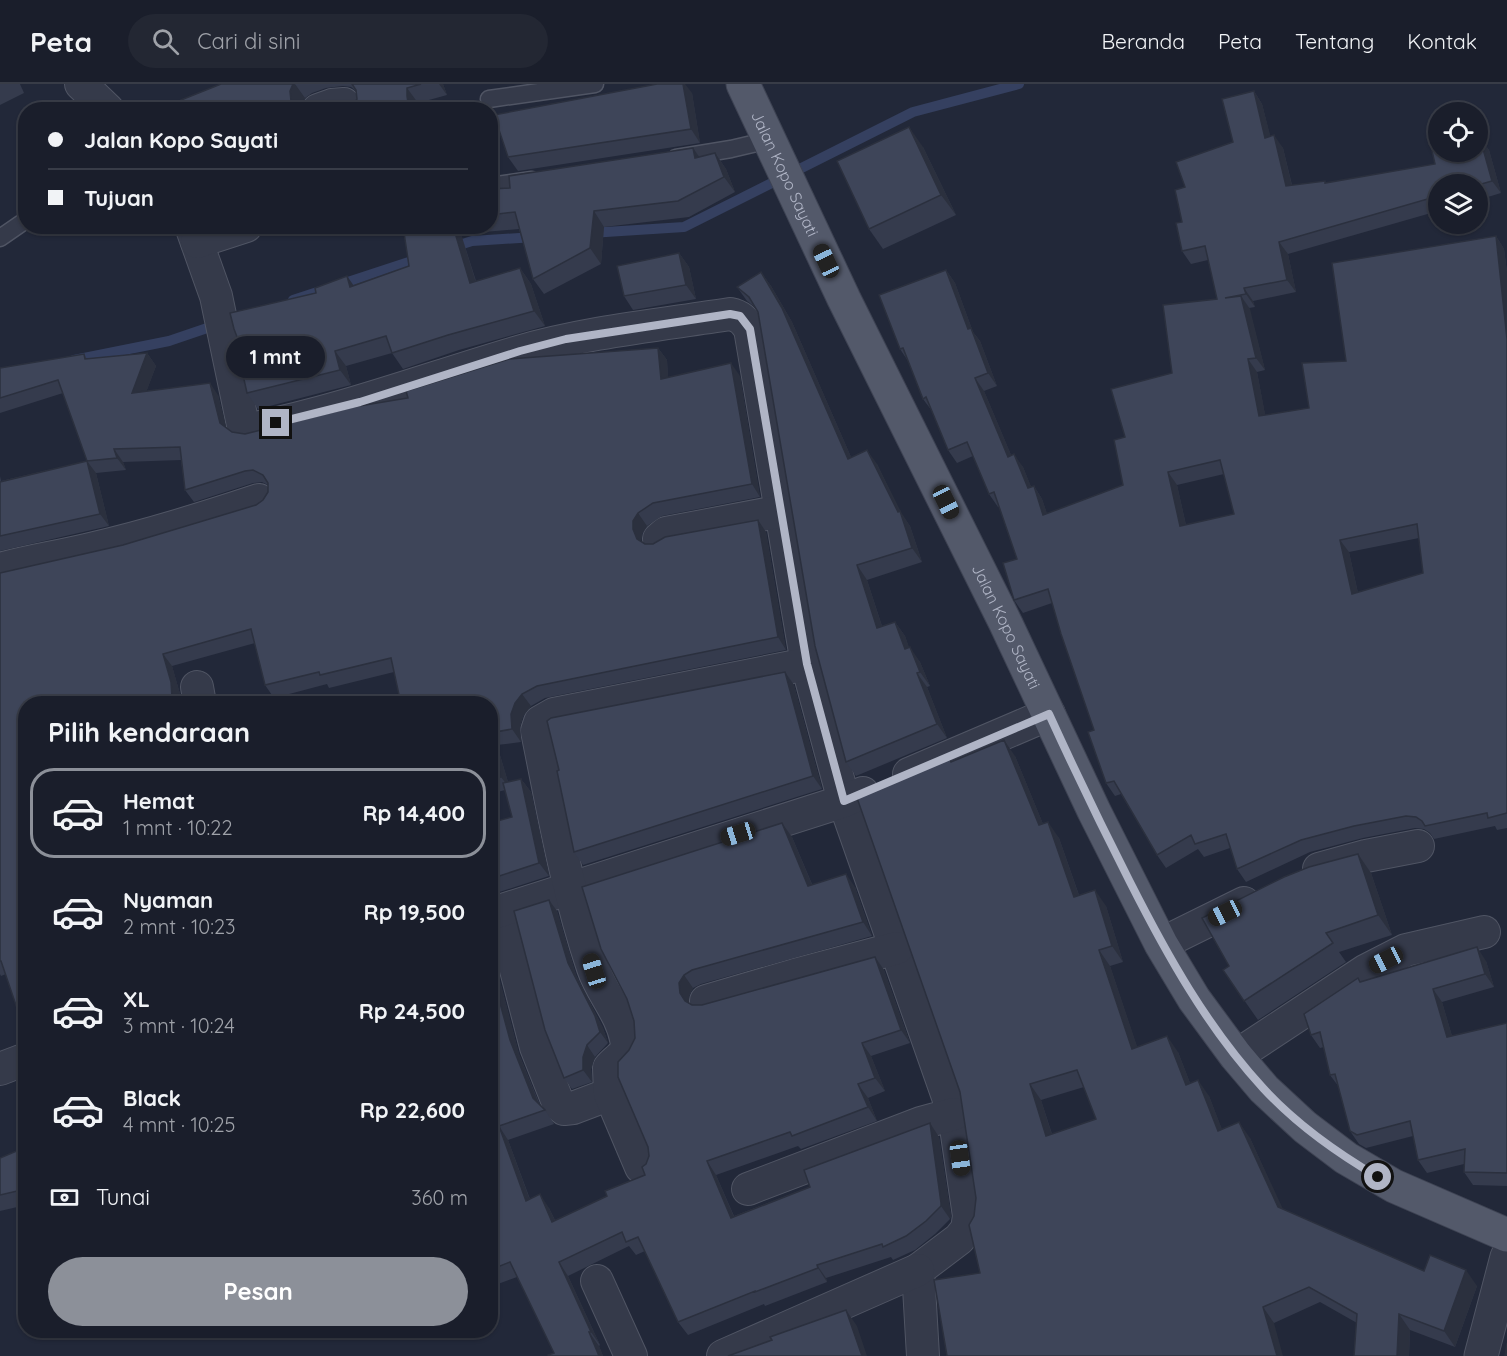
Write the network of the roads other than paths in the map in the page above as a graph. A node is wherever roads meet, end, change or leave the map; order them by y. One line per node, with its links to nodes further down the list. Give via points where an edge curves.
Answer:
1 (81, 84): 5 (street)
2 (595, 84): 4 (lane)
3 (743, 84): 6 (main road, Jalan Kopo Sayati)
4 (489, 99)
5 (100, 102)
6 (774, 151): 7 (lane, via 731,150); 18 (main road, Jalan Kopo Sayati)
7 (662, 160)
8 (548, 177): 9 (lane)
9 (498, 185)
10 (18, 226): 12 (lane)
11 (194, 234): 14 (street, via 216,296 243,425 250,429 360,402 566,339 730,314 740,316 750,329)
12 (0, 238)
13 (259, 500): 16 (street, via 195,521)
14 (782, 511): 15 (street, via 666,533); 17 (street)
15 (659, 539)
16 (0, 569)
17 (807, 664): 19 (street); 21 (street, via 554,714 540,722 537,730)
18 (1049, 714): 19 (street); 25 (main road, Jalan Kopo Sayati)
19 (844, 801): 21 (street); 26 (street)
20 (1418, 846): 25 (street, via 1317,869)
21 (569, 888): 22 (street); 31 (street, via 594,971 626,1039 627,1049 609,1068)
22 (498, 912)
23 (498, 920): 31 (street, via 536,1047 559,1105 573,1108)
24 (1484, 932): 28 (street, via 1406,950 1365,971)
25 (1161, 944): 28 (main road, Jalan Kopo Sayati, via 1194,999)
26 (897, 948): 27 (street); 32 (street)
27 (706, 1001)
28 (1236, 1056): 35 (main road, Jalan Kopo Sayati, via 1272,1097 1346,1158 1394,1186)
29 (18, 1062): 30 (street)
30 (0, 1069)
31 (610, 1094): 33 (street)
32 (954, 1114): 34 (street); 37 (street, via 969,1216 967,1229)
33 (642, 1167)
34 (748, 1189)
35 (1507, 1235)
36 (1507, 1257): 42 (street)
37 (918, 1270): 40 (street); 41 (street)
38 (597, 1281): 39 (street)
39 (631, 1356)
40 (723, 1356)
41 (923, 1356)
42 (1481, 1356)

